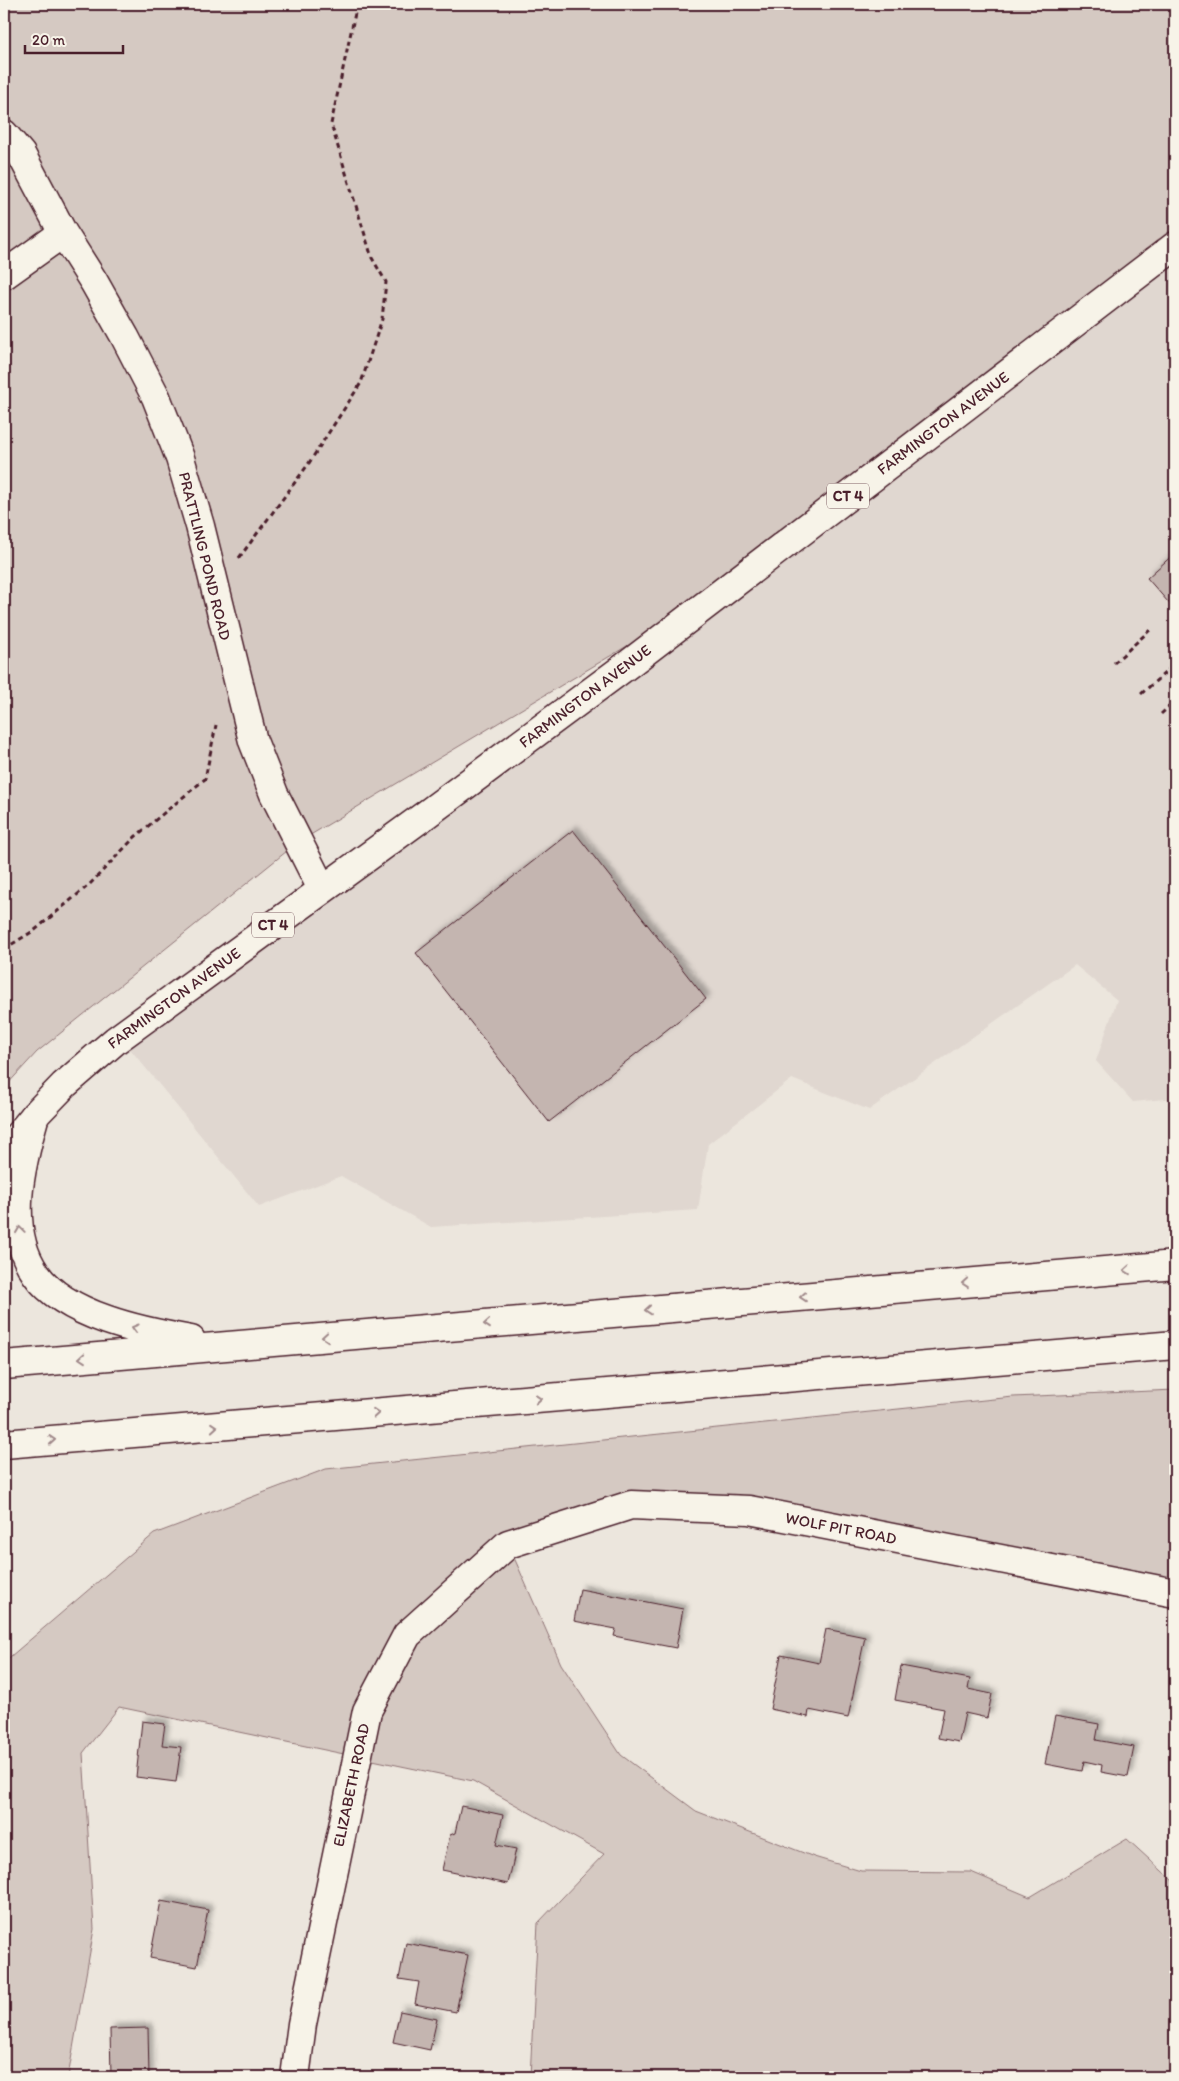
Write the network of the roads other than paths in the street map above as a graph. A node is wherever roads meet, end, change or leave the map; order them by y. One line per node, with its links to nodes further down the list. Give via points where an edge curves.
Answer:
1 (4, 134): 2 (main road, PRATTLING POND ROAD, via 21,154)
2 (63, 233): 4 (main road); 5 (main road, PRATTLING POND ROAD, via 126,337 156,397 180,458 200,526 253,741 274,794)
3 (1175, 246): 5 (main road, FARMINGTON AVENUE / CT 4, via 630,663)
4 (4, 275)
5 (322, 889): 6 (main road, FARMINGTON AVENUE / CT 4, via 116,1040)
6 (35, 1115): 7 (main road, FARMINGTON AVENUE / CT 4); 9 (main road, one-way to 6, via 172,1337 107,1319 59,1297 40,1279 27,1258 18,1198)
7 (4, 1153)
8 (1175, 1266): 9 (main road, one-way to 9)
9 (235, 1345): 11 (main road, one-way to 11)
10 (1175, 1345): 12 (main road, one-way to 10)
11 (4, 1365)
12 (4, 1444)
13 (508, 1544): 14 (main road, WOLF PIT ROAD, via 631,1505 749,1510); 15 (main road, ELIZABETH ROAD, via 407,1635 367,1711 302,2024)
14 (1175, 1593)
15 (295, 2077)

